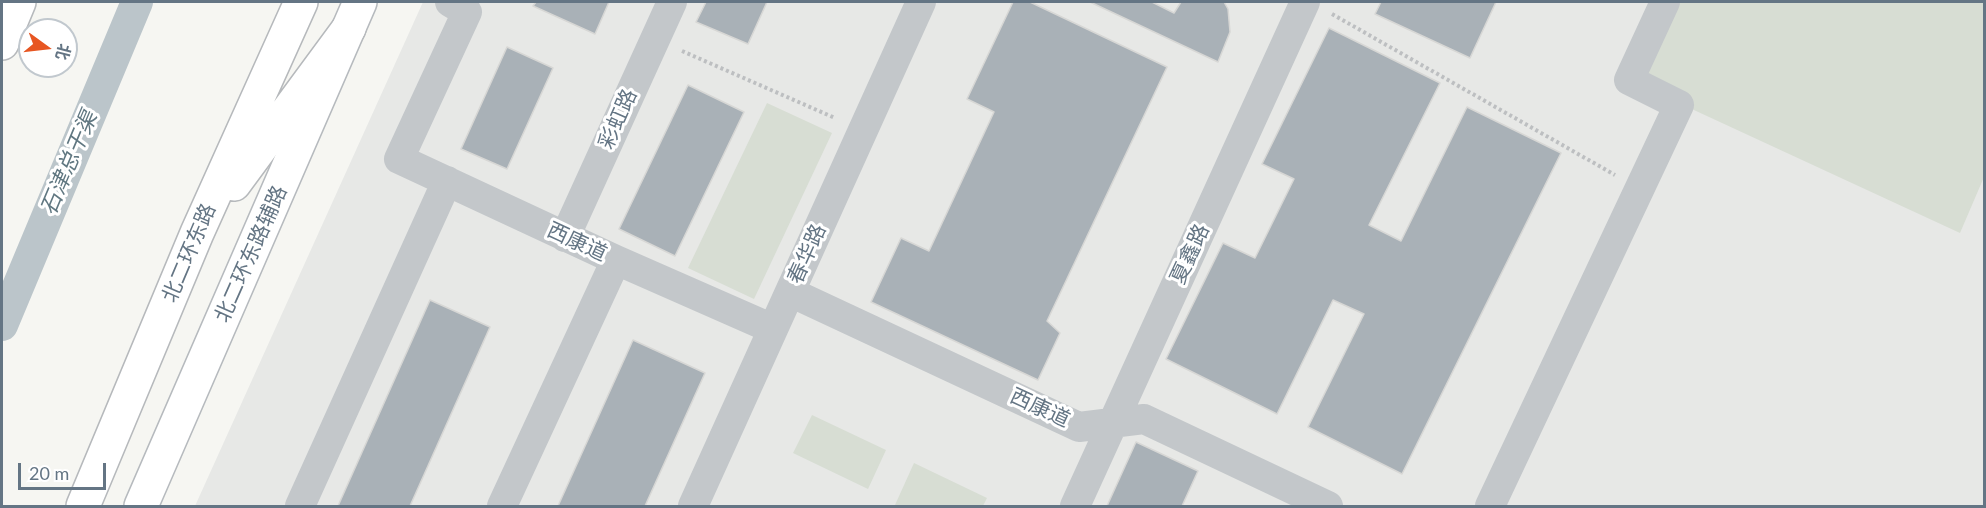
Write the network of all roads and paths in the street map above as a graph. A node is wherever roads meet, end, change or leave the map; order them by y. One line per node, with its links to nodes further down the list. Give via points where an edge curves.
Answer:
1 (19, 2): 10 (main road)
2 (301, 2): 14 (main road, 北二环东路)
3 (450, 2): 12 (street, 西康道, via 467,12 399,159)
4 (672, 2): 9 (street, 彩虹路)
5 (921, 2): 11 (street, 春华路)
6 (1665, 2): 13 (street, via 1629,80 1679,105)
7 (1318, 7): 13 (path); 19 (street, 夏鑫路)
8 (355, 15): 14 (main road); 22 (main road, 北二环东路辅路)
9 (654, 39): 11 (path); 15 (street, 彩虹路)
10 (2, 43)
11 (863, 130): 17 (street, 春华路)
12 (447, 181): 15 (street, 西康道); 23 (street)
13 (1639, 189): 28 (street)
14 (197, 234): 21 (main road, 北二环东路)
15 (565, 237): 16 (street, 西康道)
16 (616, 260): 18 (street, 西康道); 24 (street)
17 (790, 292): 18 (street, 春华路); 19 (street, 西康道, via 1079,427)
18 (773, 329): 25 (street, 春华路)
19 (1113, 423): 20 (street, 西康道, via 1144,419); 26 (street, 夏鑫路)
20 (1289, 498): 27 (street, 西康道)
21 (83, 507)
22 (141, 507)
23 (300, 507)
24 (502, 507)
25 (693, 507)
26 (1075, 507)
27 (1328, 507)
28 (1490, 507)

